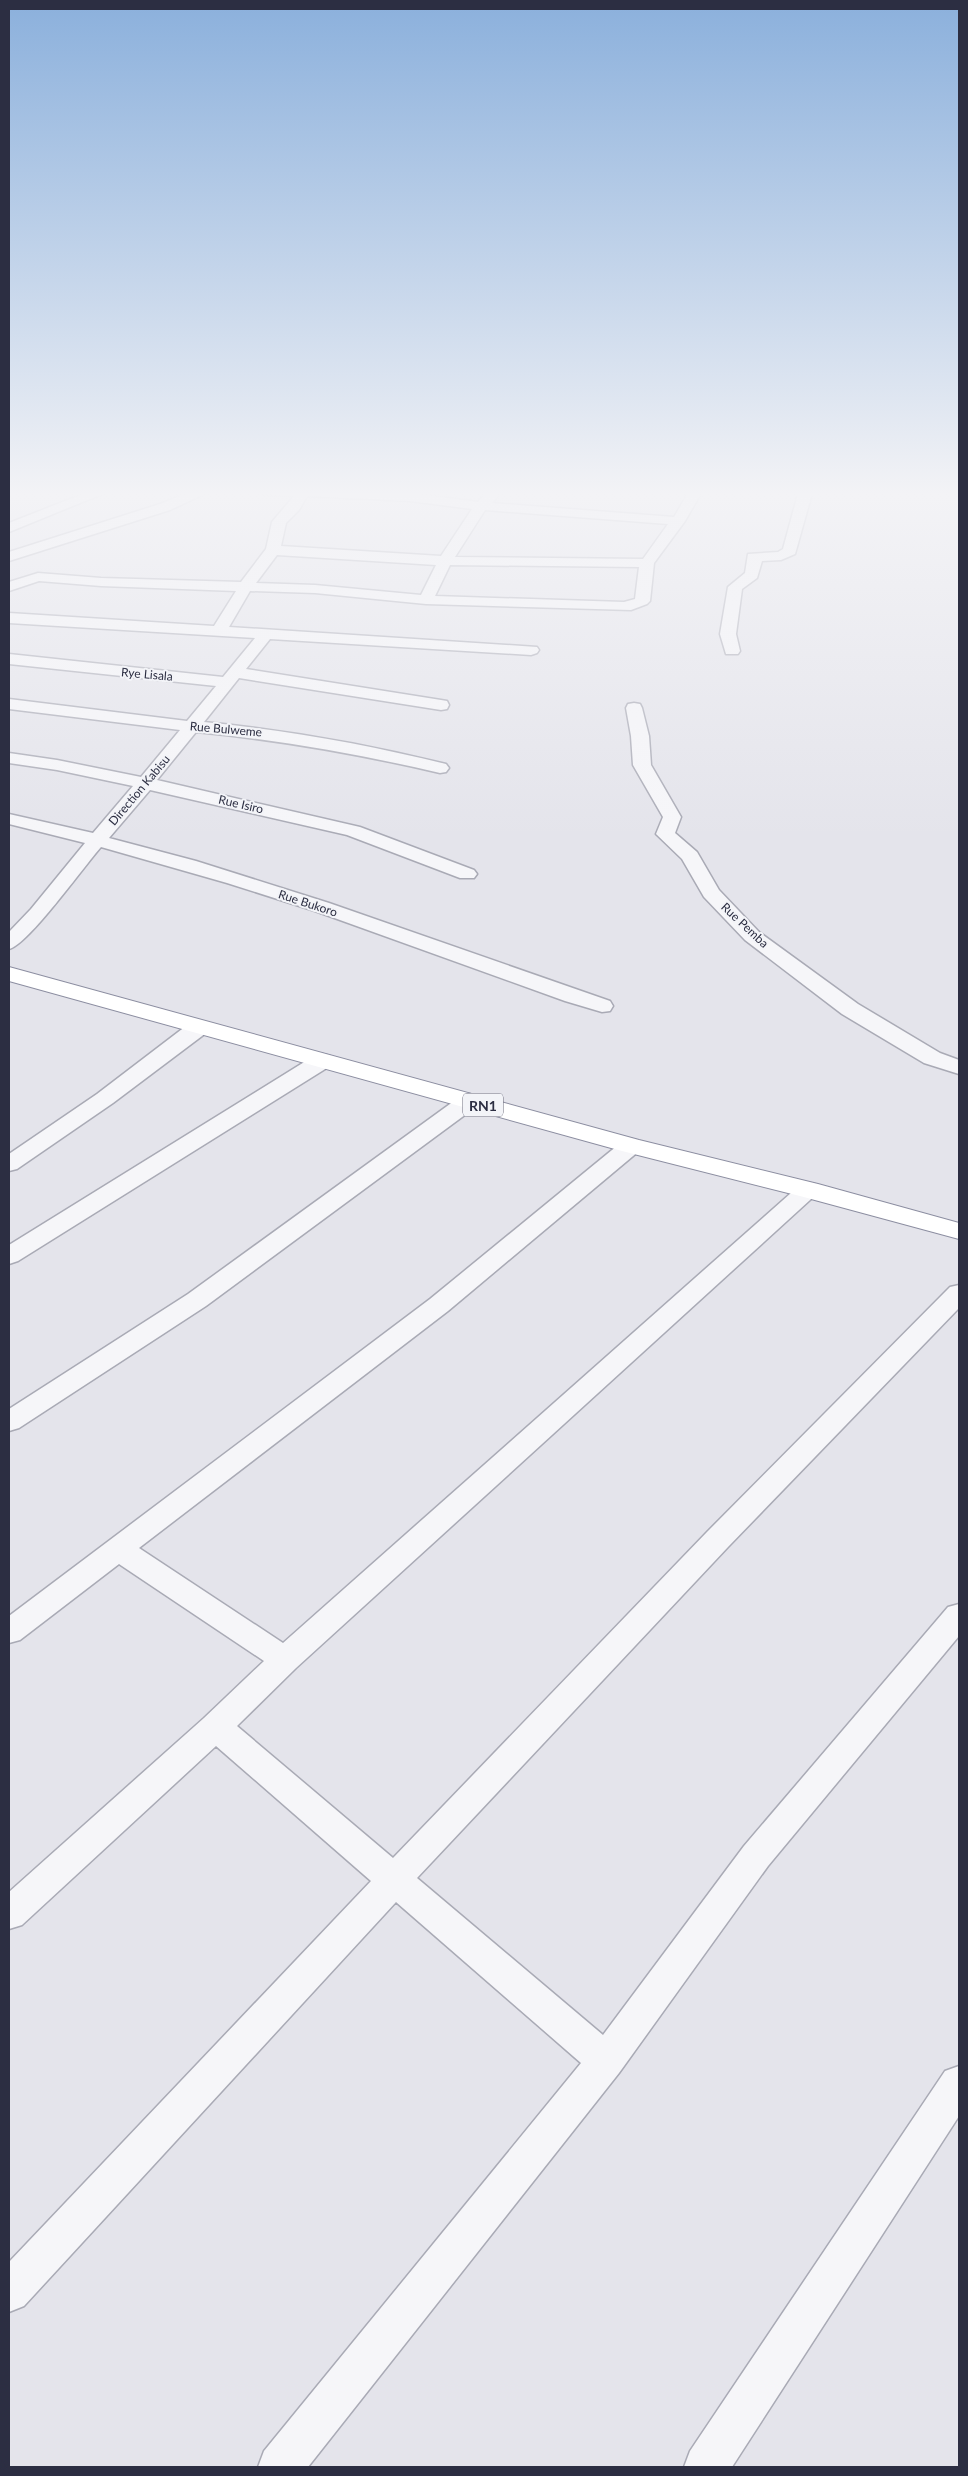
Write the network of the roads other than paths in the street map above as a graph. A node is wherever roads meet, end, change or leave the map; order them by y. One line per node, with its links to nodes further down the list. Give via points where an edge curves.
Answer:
1 (234, 606): 6 (street)
2 (584, 606): 3 (street)
3 (633, 606)
4 (732, 606): 9 (street, via 728,634)
5 (9, 618): 6 (street)
6 (218, 632): 7 (street)
7 (266, 634): 8 (street); 11 (street, Direction Kabisu)
8 (531, 650)
9 (732, 651)
10 (9, 660): 11 (street, Rye Lisala)
11 (230, 677): 13 (street, Rye Lisala); 15 (street, Direction Kabisu)
12 (9, 704): 15 (street, Rue Bulweme)
13 (441, 705)
14 (634, 708): 27 (street, Rue Pemba, via 642,765 672,817 665,834 690,856 711,893 752,936 850,1008 932,1058)
15 (190, 726): 17 (street, Rue Bulweme, via 272,734 365,750); 18 (street, Direction Kabisu)
16 (9, 758): 18 (street, Rue Isiro)
17 (440, 768)
18 (145, 784): 20 (street, Direction Kabisu); 21 (street, Rue Isiro, via 201,794 353,831)
19 (9, 819): 20 (street, Rue Bukoro)
20 (98, 839): 22 (street, Direction Kabisu, via 38,913); 24 (street, Rue Bukoro, via 159,855 348,916)
21 (467, 874)
22 (9, 943)
23 (9, 974): 25 (highway, RN1)
24 (602, 1006)
25 (198, 1028): 26 (highway, RN1); 30 (street, via 72,1122)
26 (322, 1061): 28 (highway, RN1); 33 (street)
27 (959, 1067)
28 (469, 1101): 29 (highway, RN1); 35 (street, via 197,1300)
29 (632, 1146): 31 (highway, RN1); 36 (street, via 438,1305)
30 (9, 1164)
31 (809, 1190): 32 (highway, RN1); 39 (street)
32 (959, 1231)
33 (9, 1256)
34 (959, 1293): 41 (street)
35 (9, 1422)
36 (117, 1548): 38 (street); 39 (street)
37 (959, 1615): 43 (street, via 756,1856)
38 (9, 1632)
39 (285, 1660): 40 (street)
40 (216, 1728): 41 (street); 42 (street)
41 (394, 1879): 43 (street); 45 (street)
42 (9, 1914)
43 (606, 2061): 46 (street)
44 (959, 2083): 47 (street)
45 (9, 2292)
46 (280, 2467)
47 (706, 2467)

